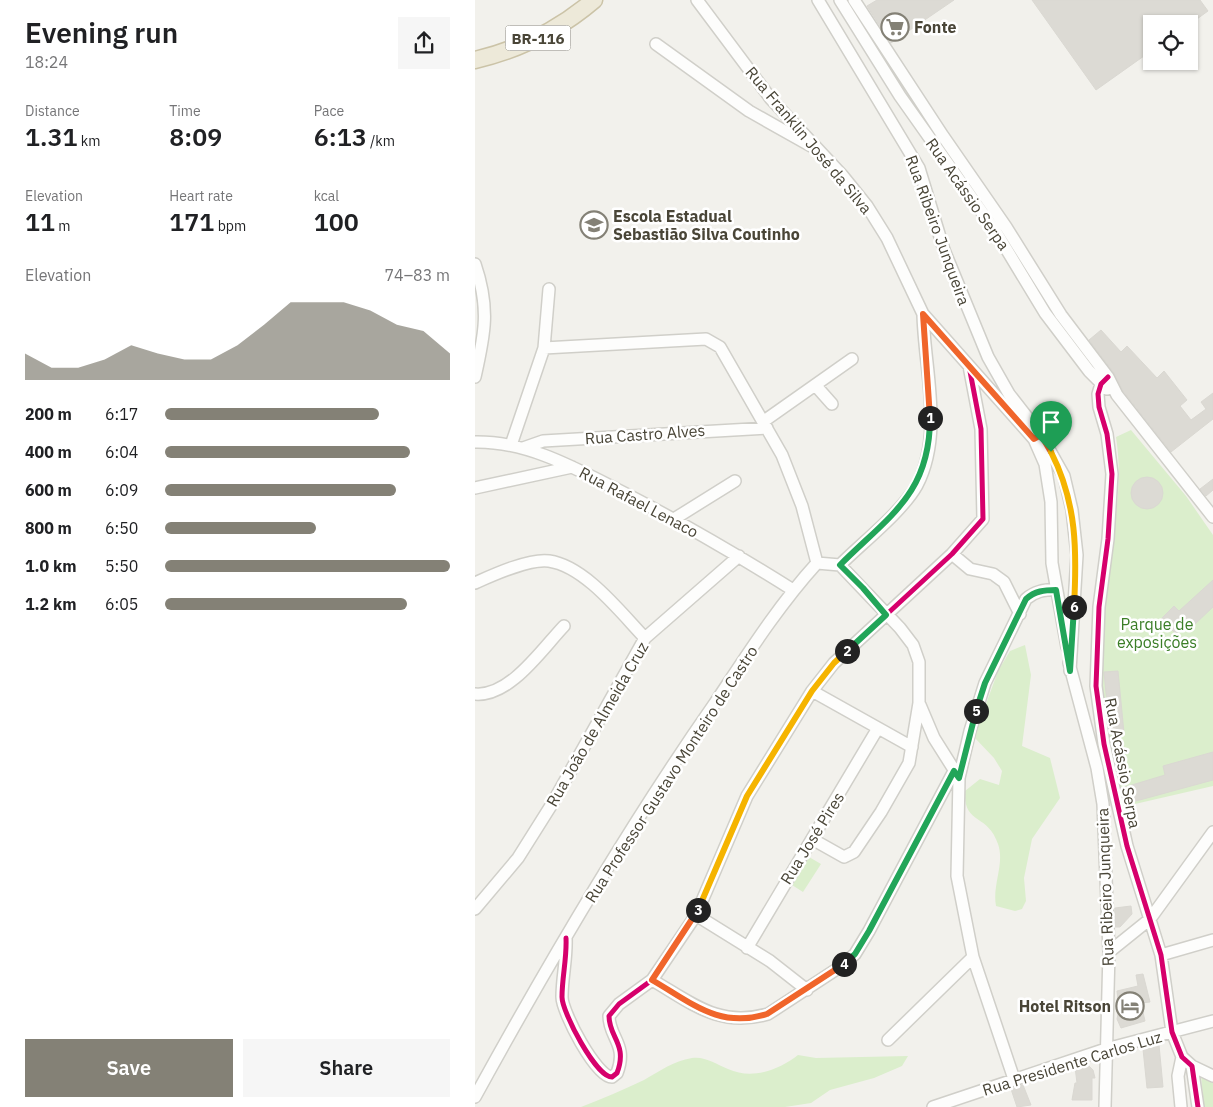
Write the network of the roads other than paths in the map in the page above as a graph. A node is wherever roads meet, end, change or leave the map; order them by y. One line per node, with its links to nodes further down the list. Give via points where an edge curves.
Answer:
1 (594, 0): 7 (highway, BR-116, via 537,38)
2 (697, 0): 9 (street, Rua Franklin José da Silva, via 771,99)
3 (818, 0): 22 (street, Rua Ribeiro Junqueira, via 919,168 944,250 988,357)
4 (840, 0): 8 (street, Rua Acássio Serpa, via 900,96)
5 (854, 0): 8 (street, Rua Acássio Serpa)
6 (657, 44): 9 (street, via 749,111)
7 (475, 60)
8 (938, 140): 18 (street, Rua Acássio Serpa, via 1001,229 1045,313)
9 (817, 149): 13 (street, Rua Franklin José da Silva, via 867,206 887,238)
10 (475, 264): 12 (street, via 483,290)
11 (549, 288): 14 (street)
12 (480, 314): 17 (street, via 483,341)
13 (923, 314): 16 (street); 34 (street, via 931,421 917,484 901,506)
14 (544, 348): 21 (street, via 706,339 715,342); 24 (street)
15 (852, 359): 19 (street)
16 (969, 366): 22 (street); 31 (street, via 981,429 984,516)
17 (475, 378)
18 (1104, 381): 29 (street); 53 (street, Rua Acássio Serpa, via 1098,394 1099,407 1107,434 1112,474 1099,607 1096,686 1104,744 1127,846)
19 (816, 386): 20 (street); 21 (street)
20 (832, 404)
21 (766, 424): 25 (street, Rua Castro Alves, via 543,441); 33 (street, via 802,506)
22 (1038, 437): 37 (street, via 1051,502); 42 (street, via 1064,476 1072,510 1077,555)
23 (475, 442): 24 (street, Rua Rafael Lenaco)
24 (511, 444): 25 (street, Rua Rafael Lenaco)
25 (523, 448): 26 (street, Rua Rafael Lenaco)
26 (572, 466): 28 (street); 30 (street, Rua Rafael Lenaco)
27 (735, 481): 30 (street)
28 (475, 488)
29 (1213, 517)
30 (674, 519): 32 (street, Rua Rafael Lenaco)
31 (952, 554): 38 (street, via 970,569 993,574 1004,582); 39 (street)
32 (739, 556): 36 (street, Rua Rafael Lenaco); 41 (street, Rua João de Almeida Cruz)
33 (817, 563): 34 (street); 36 (street, Rua Professor Gustavo Monteiro de Castro)
34 (840, 565): 39 (street)
35 (475, 583): 41 (street, via 526,564 548,561 566,566 581,575)
36 (793, 590): 54 (street, Rua Professor Gustavo Monteiro de Castro, via 677,759)
37 (1056, 590): 38 (street, via 1032,594 1026,599); 42 (street)
38 (1020, 614): 48 (street, via 985,683)
39 (886, 615): 43 (street, via 834,663); 45 (street, via 913,645 919,662)
40 (564, 626): 44 (street, via 510,683 493,693)
41 (645, 638): 51 (street, Rua João de Almeida Cruz, via 552,804 523,850)
42 (1070, 671): 57 (street, Rua Ribeiro Junqueira, via 1097,768 1103,804)
43 (812, 691): 46 (street); 52 (street, via 747,796)
44 (475, 694)
45 (919, 703): 47 (street); 48 (street, via 934,738)
46 (878, 728): 47 (street); 50 (street, Rua José Pires)
47 (911, 747): 50 (street, via 904,771 881,812 850,856 844,857)
48 (957, 775): 59 (street, via 957,876); 61 (street, via 855,954)
49 (1213, 832): 53 (street)
50 (812, 840): 56 (street, Rua José Pires)
51 (475, 909)
52 (695, 915): 56 (street); 60 (street)
53 (1150, 919): 57 (street); 58 (street, Rua Acássio Serpa)
54 (566, 938): 60 (street, via 567,965 562,998 567,1016 607,1077 617,1073 621,1052 609,1016 619,1004); 70 (street, Rua Professor Gustavo Monteiro de Castro)
55 (1213, 940): 58 (street)
56 (747, 948): 61 (street, via 770,961)
57 (1109, 952): 65 (street, Rua Ribeiro Junqueira)
58 (1161, 955): 63 (street, Rua Acássio Serpa)
59 (973, 958): 64 (street); 69 (street)
60 (652, 980): 61 (street, via 718,1017 731,1019 767,1014)
61 (807, 990)
62 (1213, 1021): 63 (street, Rua Presidente Carlos Luz)
63 (1172, 1032): 65 (street, Rua Presidente Carlos Luz); 66 (street, Rua Acássio Serpa)
64 (888, 1040)
65 (1105, 1049): 69 (street, Rua Presidente Carlos Luz); 72 (street, Rua Ribeiro Junqueira)
66 (1182, 1057): 67 (street); 73 (street, via 1177,1076)
67 (1191, 1066): 68 (street); 74 (street)
68 (1213, 1076)
69 (1014, 1079): 71 (street, Rua Presidente Carlos Luz)
70 (475, 1097)
71 (933, 1107)
72 (1105, 1107)
73 (1181, 1107)
74 (1198, 1107)

